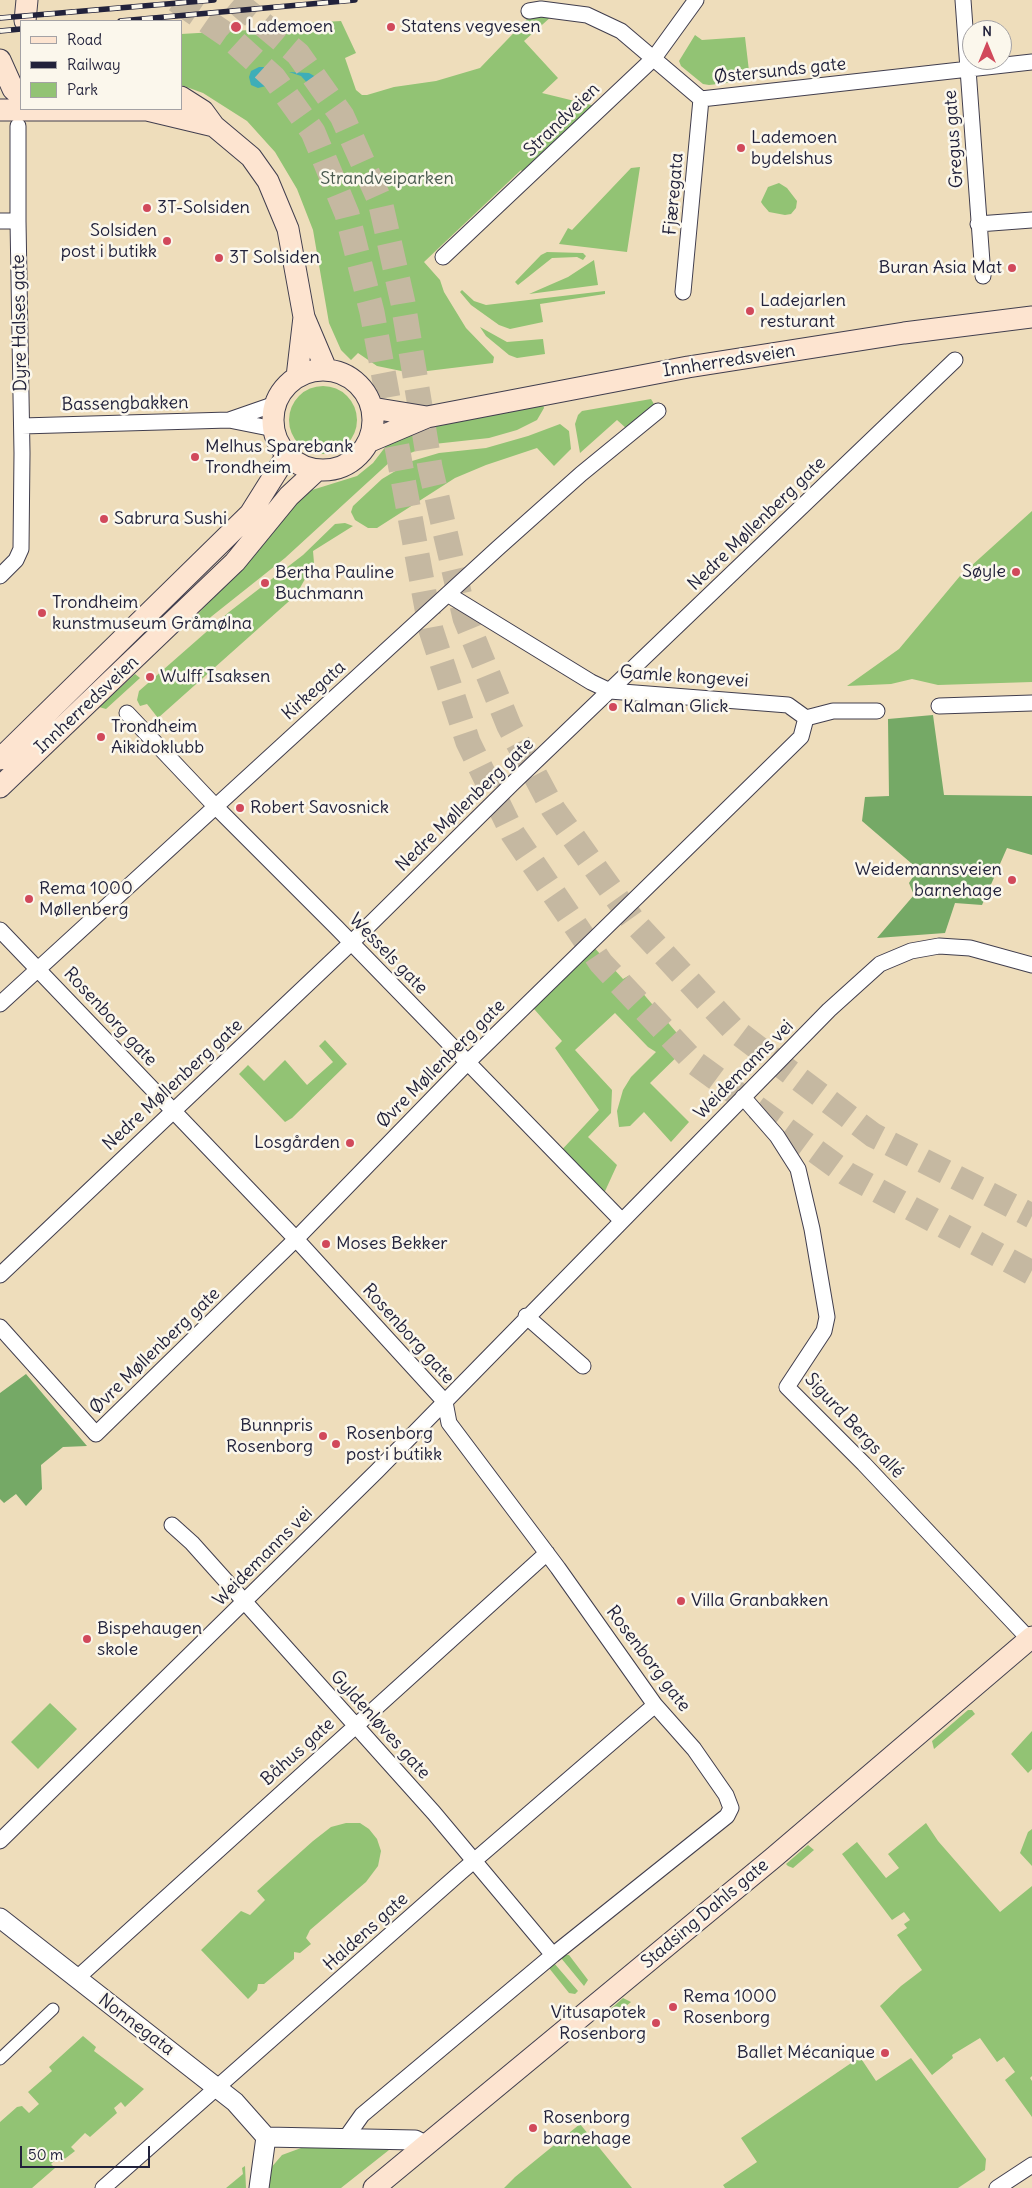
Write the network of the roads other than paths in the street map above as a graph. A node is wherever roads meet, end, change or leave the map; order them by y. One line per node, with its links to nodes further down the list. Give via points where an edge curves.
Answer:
1 (27, 0): 5 (main road)
2 (696, 0): 7 (street, Strandveien)
3 (963, 0): 6 (street, Gregus gate)
4 (529, 10): 7 (street, Østersunds gate, via 587,15 621,31)
5 (26, 20)
6 (964, 20)
7 (654, 58): 14 (street, Østersunds gate); 23 (street, Strandveien)
8 (0, 60): 12 (main road)
9 (1032, 62): 10 (street, Østersunds gate)
10 (1012, 64)
11 (968, 70): 14 (street, Østersunds gate); 22 (street, Gregus gate)
12 (14, 90)
13 (182, 98): 18 (main road, via 203,111)
14 (701, 99): 25 (street, Fjæregata)
15 (0, 110): 16 (main road)
16 (39, 110): 18 (main road, via 147,110)
17 (18, 126): 21 (street, Dyre Halses gate)
18 (214, 126): 26 (main road, via 251,157 268,181 288,229)
19 (1032, 220): 22 (street)
20 (0, 221): 21 (street)
21 (18, 221): 36 (street, Dyre Halses gate)
22 (978, 224): 24 (street, Gregus gate)
23 (443, 258)
24 (983, 276)
25 (683, 292)
26 (304, 317): 29 (main road); 30 (main road)
27 (1032, 317): 34 (main road, Innherredsveien, via 698,365)
28 (955, 360): 43 (street, Nedre Møllenberg gate)
29 (326, 370): 30 (main road); 32 (main road, via 344,374 356,383)
30 (297, 377): 31 (main road, via 283,389)
31 (275, 404): 35 (street, Bassengbakken); 37 (main road)
32 (372, 408): 34 (main road, Innherredsveien); 38 (main road, via 373,425)
33 (658, 411): 42 (street, Kirkegata, via 581,474)
34 (427, 416): 38 (main road, Innherredsveien)
35 (228, 420): 36 (street, Bassengbakken); 37 (street, Bassengbakken)
36 (22, 426): 41 (street, Dyre Halses gate, via 21,549 16,560)
37 (274, 429): 39 (main road, via 280,447)
38 (368, 442): 40 (main road, via 362,453 346,465 334,470)
39 (287, 455): 40 (main road, via 298,464); 49 (main road, Innherredsveien, via 250,514)
40 (317, 470): 50 (main road, Innherredsveien, via 289,496 235,562)
41 (0, 576)
42 (449, 594): 43 (street, Gamle kongevei, via 590,682); 51 (street, Kirkegata)
43 (610, 690): 48 (street, Gamle kongevei, via 788,705); 53 (street, Nedre Møllenberg gate)
44 (1032, 703): 45 (street)
45 (939, 706)
46 (877, 711): 48 (street, via 832,711)
47 (127, 713): 51 (street, Wessels gate)
48 (806, 718): 57 (street, Øvre Møllenberg gate, via 801,737)
49 (0, 759)
50 (0, 787)
51 (216, 807): 53 (street, Wessels gate); 55 (street, Kirkegata)
52 (0, 930): 55 (street, Rosenborg gate)
53 (351, 943): 57 (street, Wessels gate); 59 (street, Nedre Møllenberg gate)
54 (1032, 965): 58 (street, Weidemanns vei, via 970,948 939,946 892,958 880,964 829,1010)
55 (39, 969): 56 (street, Kirkegata); 59 (street, Rosenborg gate)
56 (0, 1004)
57 (467, 1062): 60 (street, Wessels gate); 61 (street, Øvre Møllenberg gate)
58 (743, 1097): 60 (street, Weidemanns vei); 70 (street, Sigurd Bergs allé, via 776,1136 798,1169 826,1317 824,1331 787,1387)
59 (174, 1111): 61 (street, Rosenborg gate); 62 (street, Nedre Møllenberg gate)
60 (622, 1221): 63 (street, Weidemanns vei)
61 (296, 1239): 64 (street, Øvre Møllenberg gate, via 96,1434); 66 (street, Rosenborg gate)
62 (0, 1275)
63 (526, 1316): 65 (street); 66 (street, Weidemanns vei)
64 (0, 1327)
65 (583, 1366)
66 (445, 1402): 68 (street, Rosenborg gate, via 449,1423); 69 (street, Weidemanns vei)
67 (172, 1525): 69 (street, Gyldenløves gate)
68 (547, 1553): 71 (street, Rosenborg gate); 72 (street, Båhus gate)
69 (244, 1601): 72 (street, Gyldenløves gate); 73 (street, Weidemanns vei)
70 (1031, 1638): 83 (main road, Stadsing Dahls gate, via 773,1858)
71 (655, 1705): 74 (street, Haldens gate); 76 (street, Rosenborg gate, via 694,1750 726,1795 730,1808 727,1816)
72 (355, 1725): 74 (street, Gyldenløves gate); 77 (street, Båhus gate)
73 (0, 1841)
74 (475, 1860): 76 (street, Gyldenløves gate); 80 (street, Haldens gate)
75 (0, 1918): 77 (street, Nonnegata)
76 (553, 1955): 82 (street, via 362,2115)
77 (76, 1979): 80 (street, Nonnegata)
78 (53, 2010): 79 (street)
79 (0, 2059)
80 (218, 2088): 81 (street, Nonnegata, via 235,2102); 86 (street, Haldens gate)
81 (266, 2138): 82 (street); 87 (street)
82 (345, 2139): 83 (street, via 416,2140)
83 (426, 2145): 88 (main road, Stadsing Dahls gate)
84 (1032, 2165): 85 (street)
85 (1013, 2184): 89 (street)
86 (103, 2188)
87 (259, 2188)
88 (374, 2188)
89 (997, 2188)

